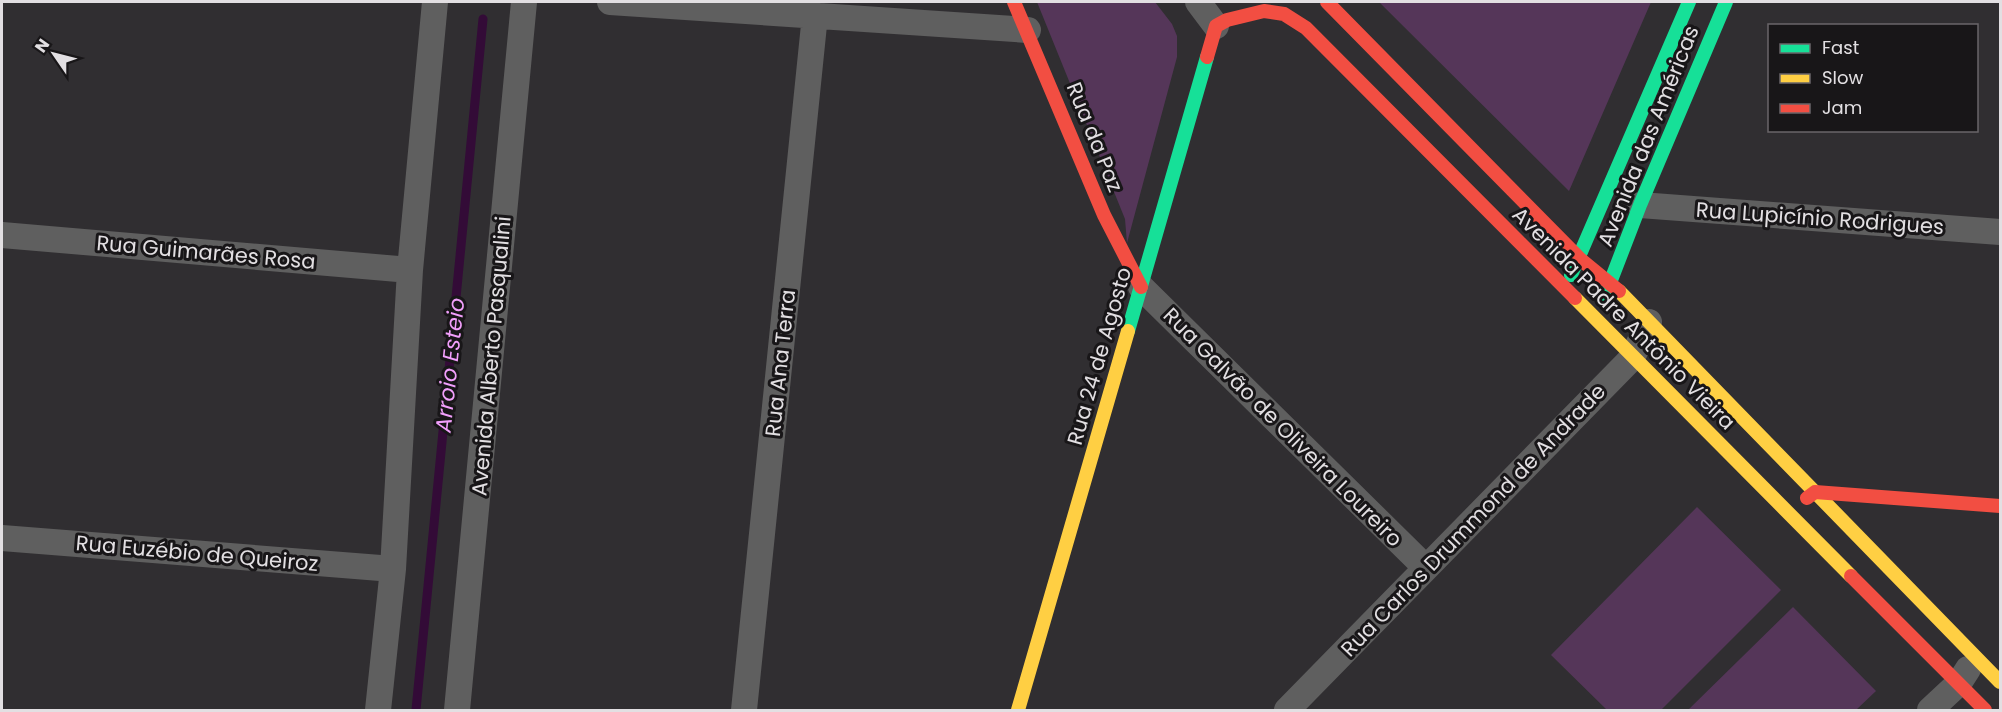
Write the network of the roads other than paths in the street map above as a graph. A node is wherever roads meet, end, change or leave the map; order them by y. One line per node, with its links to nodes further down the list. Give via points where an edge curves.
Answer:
1 (435, 2): 17 (street)
2 (524, 2): 34 (street, Avenida Alberto Pasqualini)
3 (610, 2): 10 (street)
4 (1014, 2): 12 (main road, Rua da Paz)
5 (1198, 2): 11 (street)
6 (1235, 2): 11 (main road)
7 (1327, 2): 16 (main road, Avenida Padre Antônio Vieira)
8 (1689, 2): 16 (main road, Avenida das Américas)
9 (1726, 2): 13 (main road, Avenida das Américas)
10 (815, 15): 12 (street); 35 (street, Rua Ana Terra)
11 (1222, 22): 19 (main road, Rua 24 de Agosto); 20 (main road, Avenida Padre Antônio Vieira, via 1269,11 1293,17)
12 (1028, 30): 19 (main road, Rua da Paz, via 1104,214)
13 (1640, 205): 14 (street, Rua Lupicínio Rodrigues); 18 (main road, Avenida das Américas)
14 (2001, 232)
15 (2, 235): 17 (street, Rua Guimarães Rosa)
16 (1580, 259): 18 (main road, Avenida Padre Antônio Vieira); 20 (main road, Avenida das Américas)
17 (410, 270): 29 (street)
18 (1611, 283): 21 (main road, Avenida das Américas); 22 (main road, Avenida Padre Antônio Vieira)
19 (1141, 287): 28 (street, Rua Galvão de Oliveira Loureiro); 36 (main road, Rua 24 de Agosto)
20 (1564, 289): 21 (main road, Avenida Padre Antônio Vieira)
21 (1594, 319): 23 (main road, Avenida Padre Antônio Vieira)
22 (1649, 322): 23 (street, Rua Carlos Drummond de Andrade); 24 (main road, Avenida Padre Antônio Vieira)
23 (1632, 358): 26 (main road, Avenida Padre Antônio Vieira); 28 (street, Rua Carlos Drummond de Andrade)
24 (1815, 492): 25 (main road); 26 (main road); 30 (main road, Avenida Padre Antônio Vieira)
25 (2001, 506)
26 (1790, 513): 32 (main road, Avenida Padre Antônio Vieira)
27 (2, 538): 29 (street, Rua Euzébio de Queiroz)
28 (1425, 567): 37 (street, Rua Carlos Drummond de Andrade)
29 (393, 569): 33 (street)
30 (1977, 657): 31 (main road, Avenida Padre Antônio Vieira); 32 (street)
31 (2001, 681)
32 (1959, 683): 38 (street); 39 (main road, Avenida Padre Antônio Vieira)
33 (378, 711)
34 (457, 711)
35 (744, 711)
36 (1018, 711)
37 (1287, 711)
38 (1930, 711)
39 (1985, 711)

